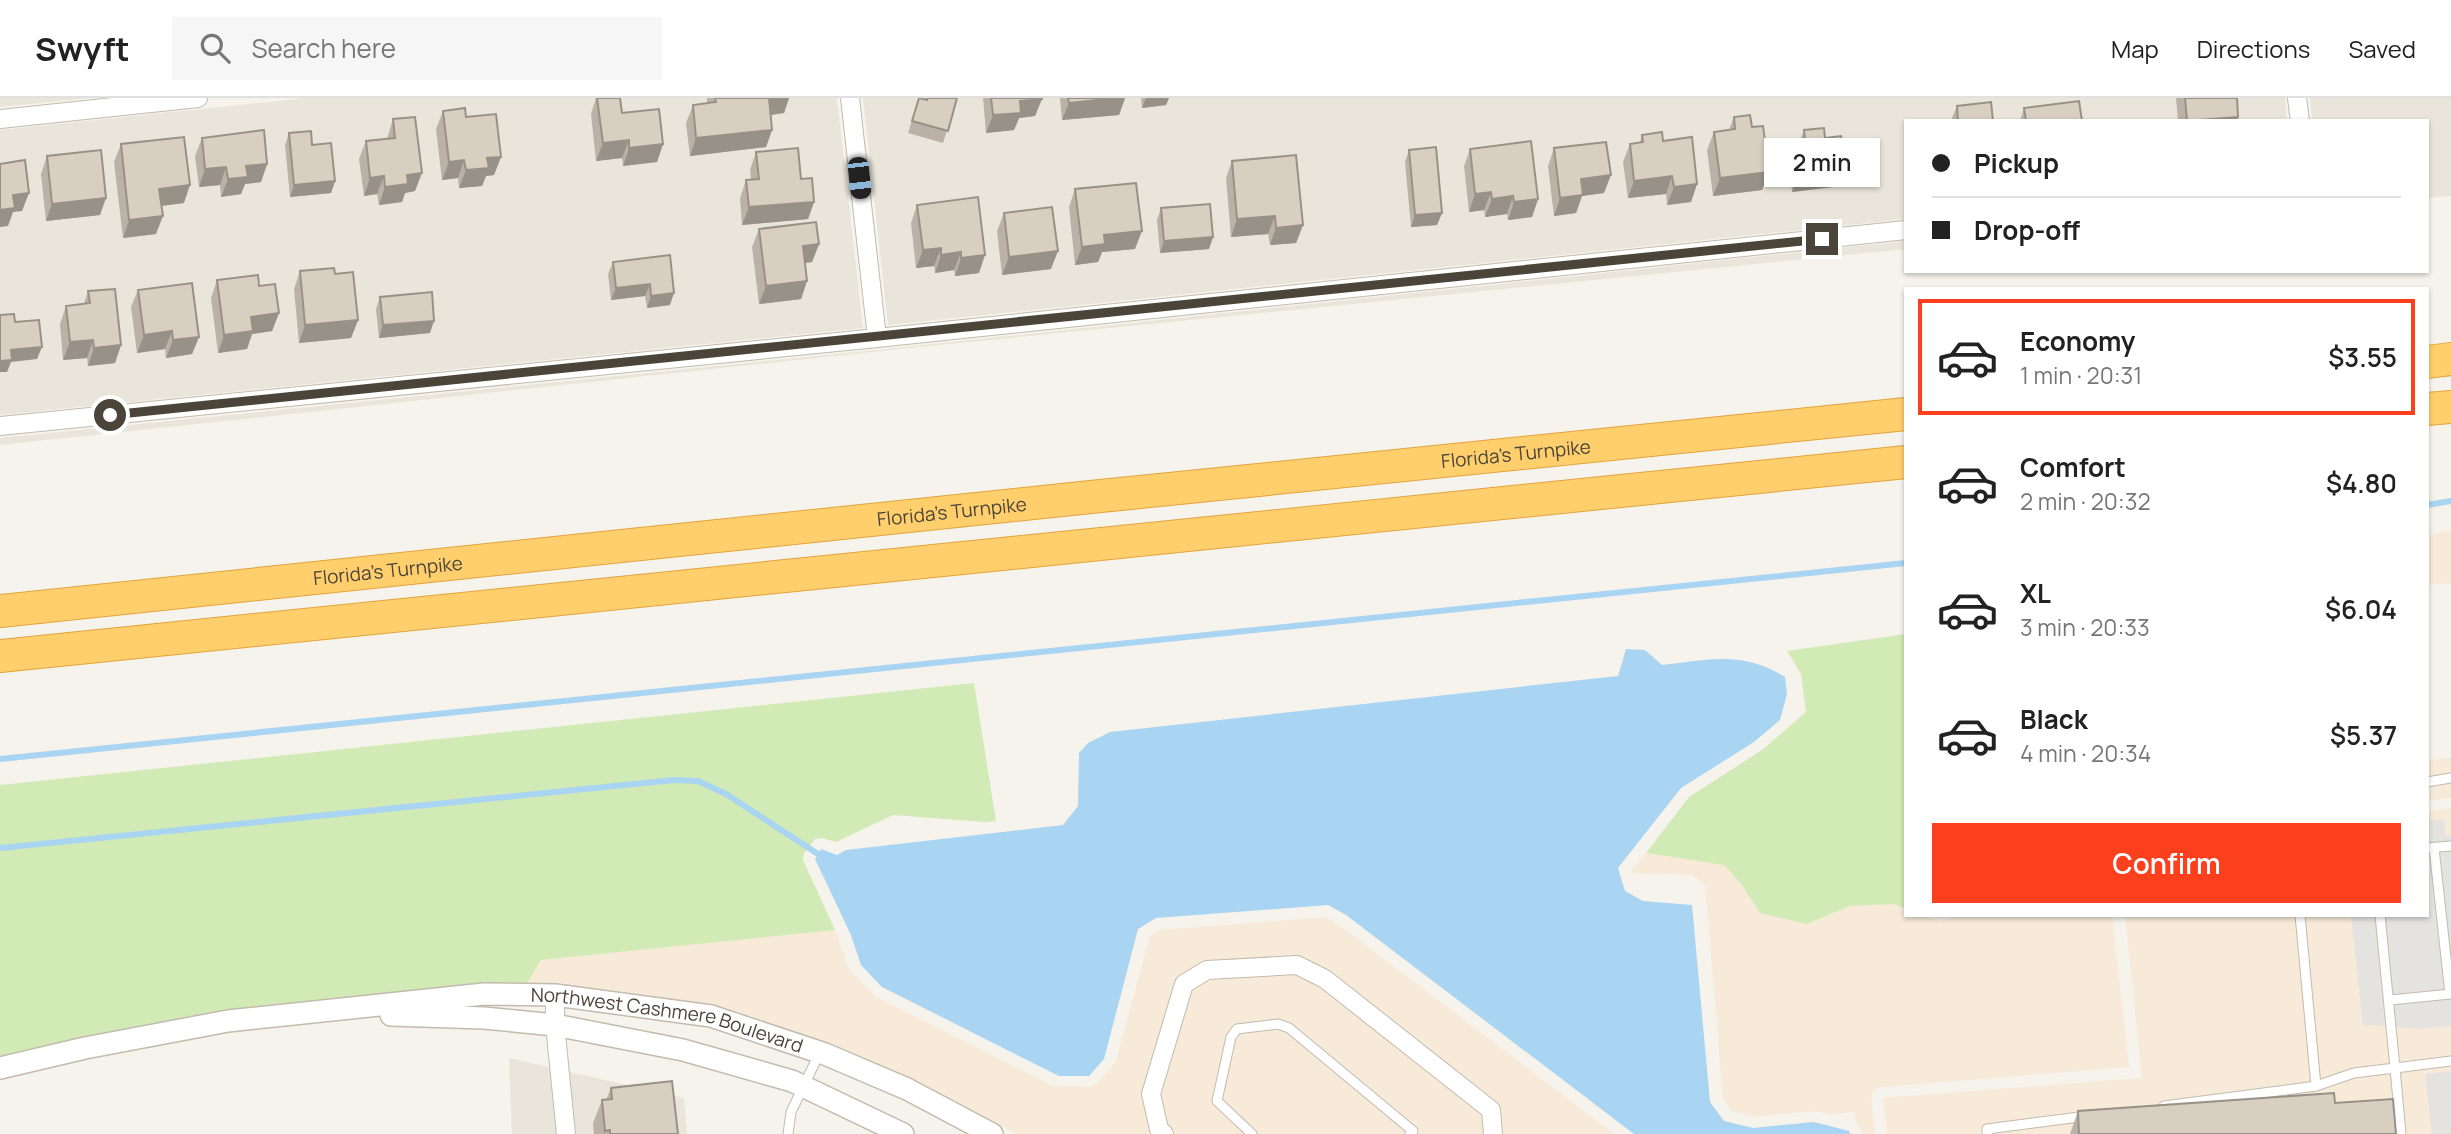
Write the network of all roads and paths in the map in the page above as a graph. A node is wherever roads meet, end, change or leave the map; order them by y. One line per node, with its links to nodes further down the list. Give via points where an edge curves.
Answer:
1 (198, 98): 4 (street)
2 (850, 98): 7 (street)
3 (2297, 98): 5 (street)
4 (0, 119)
5 (2300, 119)
6 (1904, 230): 7 (street)
7 (877, 338): 13 (street)
8 (2451, 359): 9 (highway)
9 (2429, 362)
10 (2451, 407): 11 (highway)
11 (2429, 409)
12 (1904, 414): 15 (highway, Florida's Turnpike)
13 (0, 426)
14 (1904, 462): 16 (highway)
15 (0, 611)
16 (0, 656)
17 (2451, 778): 18 (lane)
18 (2429, 782)
19 (2451, 846): 20 (lane)
20 (2431, 848): 23 (lane)
21 (2301, 917): 32 (lane)
22 (2381, 917): 25 (lane)
23 (2451, 994): 25 (lane)
24 (555, 995): 26 (street, Northwest Cashmere Boulevard, via 484,994); 27 (street); 28 (street, Northwest Cashmere Boulevard, via 711,1016)
25 (2390, 1000): 31 (lane)
26 (323, 1010): 27 (street, Northwest Cashmere Boulevard, via 349,1016 408,1014); 30 (street, Northwest Cashmere Boulevard, via 228,1021)
27 (555, 1025): 33 (street, Northwest Cashmere Boulevard, via 683,1050); 36 (street)
28 (820, 1052): 33 (lane); 39 (street, Northwest Cashmere Boulevard, via 907,1089)
29 (2451, 1061): 31 (lane)
30 (0, 1068)
31 (2395, 1068): 32 (lane, via 2354,1073); 45 (lane)
32 (2316, 1086): 34 (lane)
33 (804, 1087): 37 (lane, via 791,1112); 38 (street, Northwest Cashmere Boulevard)
34 (2151, 1107)
35 (2096, 1114): 44 (lane, via 1987,1129)
36 (566, 1134)
37 (788, 1134)
38 (900, 1134)
39 (992, 1134)
40 (1164, 1134): 43 (street, via 1158,1129 1150,1094 1184,984 1207,970 1297,965 1325,979 1491,1110)
41 (1252, 1134): 42 (lane, via 1217,1101 1231,1037 1237,1028 1278,1024 1289,1028 1413,1131)
42 (1410, 1134)
43 (1493, 1134)
44 (1987, 1134)
45 (2401, 1134)

